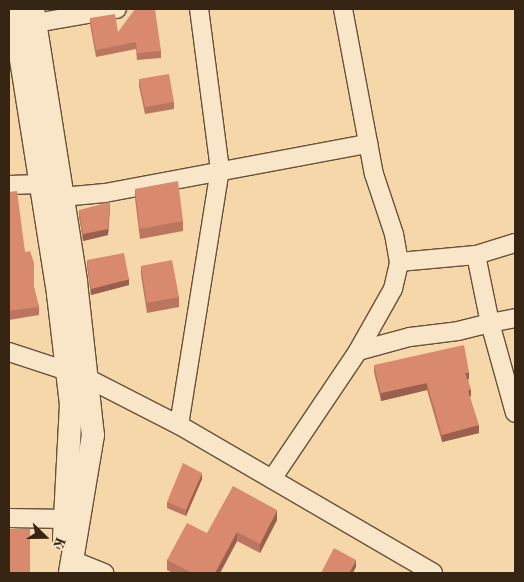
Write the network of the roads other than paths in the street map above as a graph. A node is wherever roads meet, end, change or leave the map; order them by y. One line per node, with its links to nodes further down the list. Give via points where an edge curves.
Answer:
1 (117, 9): 4 (street)
2 (200, 9): 6 (street)
3 (343, 9): 5 (street)
4 (21, 14): 7 (street); 9 (street)
5 (368, 144): 6 (street); 12 (street)
6 (220, 170): 9 (street, via 105,193); 19 (street)
7 (41, 184): 8 (street); 17 (street)
8 (9, 185)
9 (62, 197): 17 (street)
10 (515, 244): 11 (street)
11 (476, 255): 12 (street); 14 (street)
12 (399, 262): 15 (street, via 393,289)
13 (515, 318): 14 (street)
14 (490, 323): 15 (street, via 410,337); 18 (street)
15 (358, 351): 20 (street)
16 (9, 352): 17 (street)
17 (77, 375): 19 (street); 22 (street, via 71,404); 23 (street, via 93,435)
18 (515, 413)
19 (179, 425): 20 (street)
20 (272, 479): 25 (street)
21 (9, 518): 22 (street)
22 (66, 520): 23 (street)
23 (66, 569): 24 (street)
24 (105, 573)
25 (433, 573)

